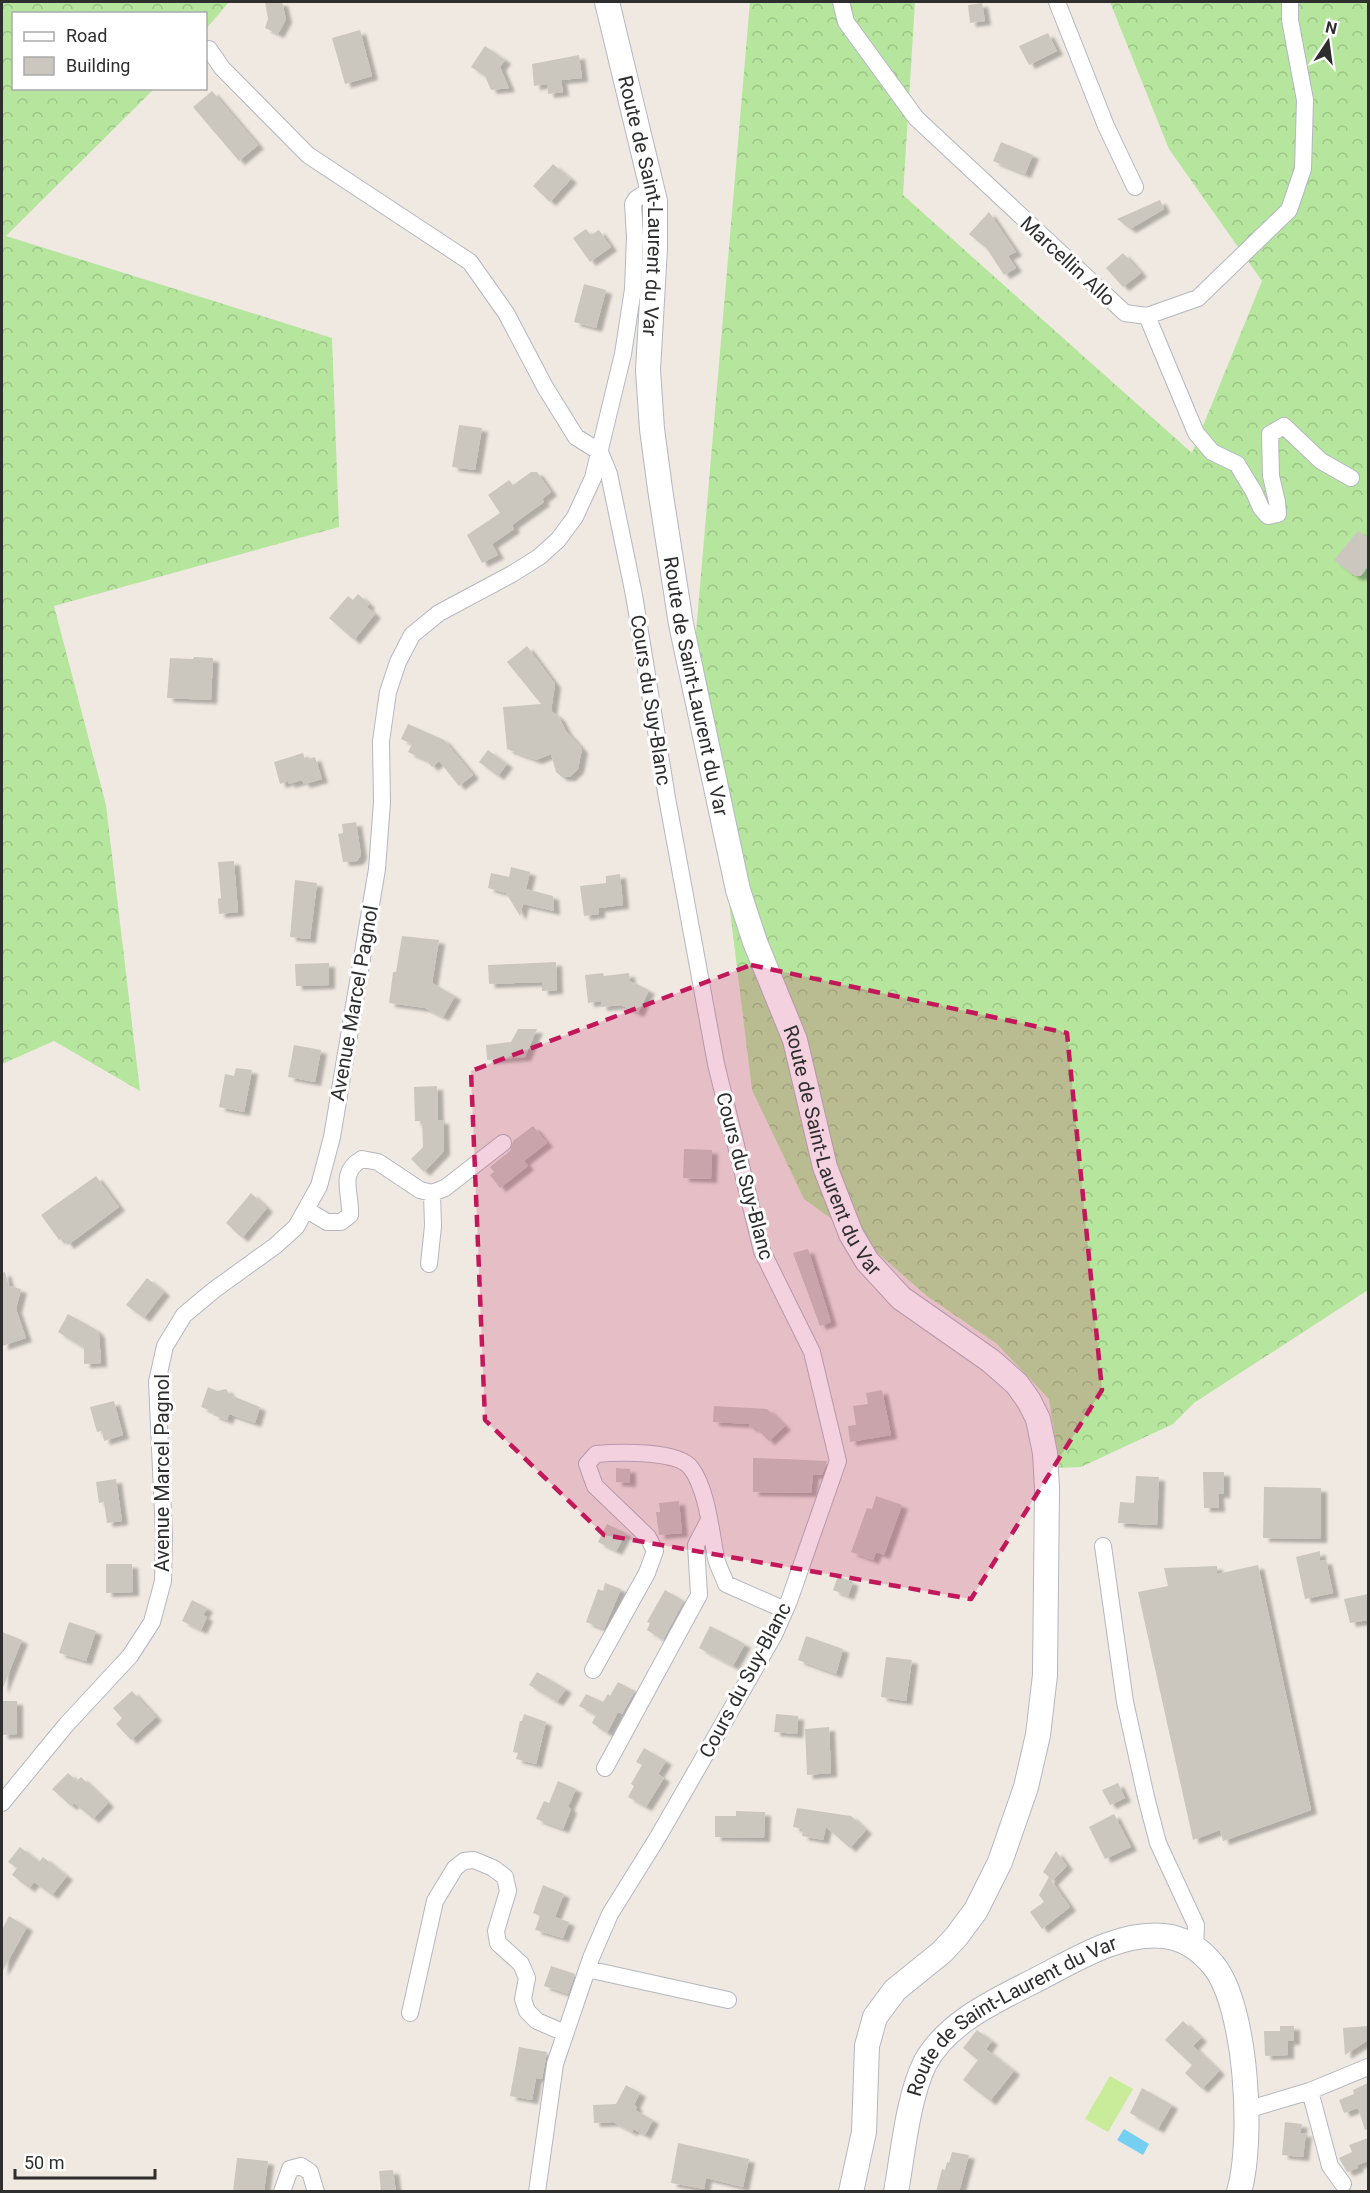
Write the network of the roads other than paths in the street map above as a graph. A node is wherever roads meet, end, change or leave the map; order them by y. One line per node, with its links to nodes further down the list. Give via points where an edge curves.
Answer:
1 (607, 2): 7 (main road, Route de Saint-Laurent du Var)
2 (841, 2): 8 (street, Marcellin Allo, via 846,22 916,118 1125,312)
3 (1057, 2): 6 (street, via 1106,126)
4 (1290, 2): 8 (street, via 1305,100 1303,169 1289,210 1198,298)
5 (209, 50): 9 (street, via 308,155 470,262 506,313 576,437)
6 (1135, 187)
7 (653, 188): 9 (street, Avenue Marcel Pagnol, via 633,204 633,289 623,354); 33 (main road, Route de Saint-Laurent du Var, via 655,238 648,370 653,439 681,624 738,890 795,1040 825,1167 851,1234 867,1261 901,1298 1017,1384 1038,1419 1045,1453 1046,1675 1026,1787 1000,1862 976,1910 942,1952 894,1990 875,2017 867,2046 862,2142)
8 (1147, 316): 10 (street, via 1196,433 1212,452 1237,464 1268,516 1278,514 1271,476 1270,434 1284,426 1321,461)
9 (600, 452): 13 (street, Avenue Marcel Pagnol, via 575,517 558,540 539,558 439,613 412,635 398,662 388,692 381,741 377,869 332,1137 319,1186); 17 (street, Cours du Suy-Blanc, via 609,474 634,595 716,1064 762,1251 812,1352 838,1461)
10 (1351, 478)
11 (503, 1143): 12 (street, via 445,1188)
12 (432, 1193): 13 (street, via 420,1190 378,1162 362,1159 352,1165 346,1178 350,1215 341,1222 327,1222); 14 (street)
13 (307, 1210): 20 (street, Avenue Marcel Pagnol, via 296,1227 275,1246 184,1315 165,1346 157,1382 163,1581 152,1622 130,1656)
14 (429, 1264)
15 (709, 1520): 17 (street, via 726,1584); 18 (street, via 691,1466 648,1453 617,1452 596,1454 587,1464 596,1486 648,1537 655,1551 647,1573); 19 (street, via 696,1545 699,1595)
16 (1103, 1546): 21 (street, via 1125,1702 1139,1766 1158,1843 1196,1925)
17 (785, 1610): 22 (street, Cours du Suy-Blanc, via 741,1693 610,1914)
18 (593, 1670)
19 (605, 1768)
20 (2, 1803)
21 (1201, 1953): 28 (main road, via 1224,1983 1236,2018); 34 (main road, Route de Saint-Laurent du Var, via 1172,1937 1139,1937 1107,1946 965,2020 933,2051 920,2076)
22 (587, 1969): 23 (street); 25 (street, Cours du Suy-Blanc)
23 (728, 2000)
24 (410, 2013): 25 (street, via 435,1901 455,1868 474,1860 504,1877 508,1891 496,1931 498,1943 521,1964 527,1977 523,1999 527,2011 537,2021)
25 (565, 2033): 32 (street, Cours du Suy-Blanc, via 555,2064)
26 (1368, 2067): 27 (street)
27 (1310, 2091): 28 (street); 29 (street, via 1330,2166)
28 (1245, 2110): 35 (main road, via 1246,2155)
29 (1342, 2184)
30 (282, 2192): 31 (street, via 290,2169 301,2166 310,2172)
31 (316, 2192)
32 (537, 2192)
33 (851, 2192)
34 (896, 2192)
35 (1239, 2192)

